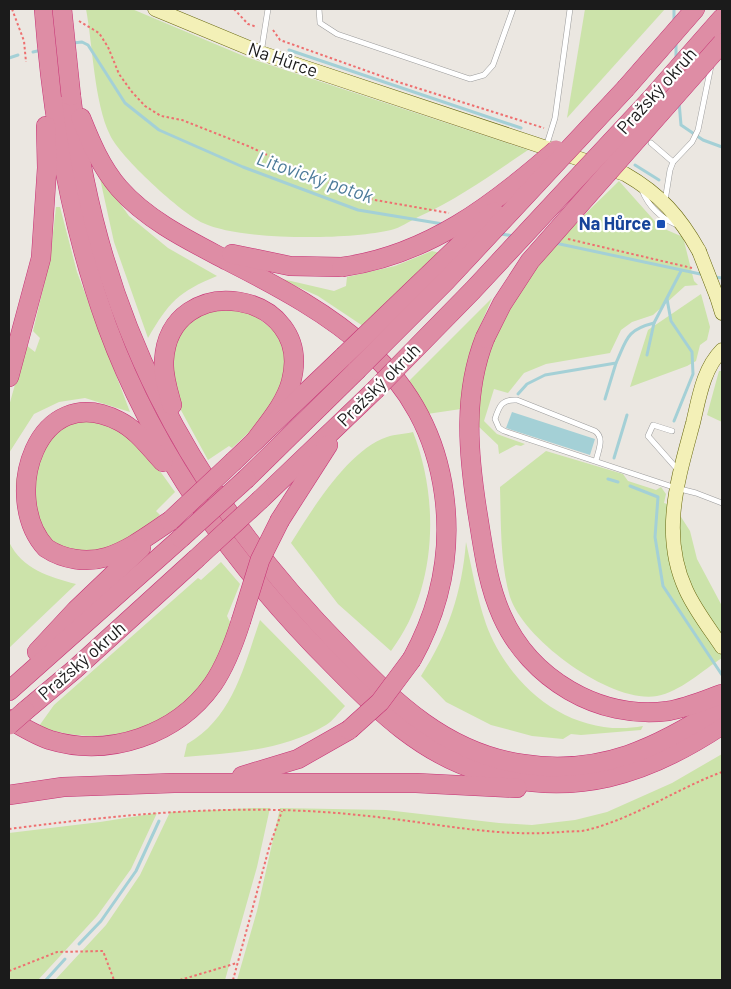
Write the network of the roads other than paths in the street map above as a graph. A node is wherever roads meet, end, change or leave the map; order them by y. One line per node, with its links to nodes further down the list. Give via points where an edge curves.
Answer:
1 (44, 9): 14 (highway, via 46,42)
2 (155, 9): 12 (main road, Na Hůrce)
3 (268, 9): 12 (lane)
4 (319, 9): 5 (lane, via 320,23 337,34 470,79 484,75 493,65)
5 (513, 9)
6 (570, 9): 16 (lane, via 551,130)
7 (695, 9): 13 (highway, Pražský okruh)
8 (70, 14): 14 (highway, bridge)
9 (722, 18): 25 (highway, Pražský okruh, bridge, via 569,189)
10 (722, 43): 38 (highway, bridge, via 524,269 502,304 480,351 470,410 470,460 489,576 506,623 530,659 569,690 624,710 667,711)
11 (722, 48): 17 (lane, via 712,63 698,130 692,142)
12 (260, 53): 16 (main road, Na Hůrce)
13 (626, 88): 16 (highway, bridge); 37 (highway, Pražský okruh, bridge, via 459,268 357,370 181,538)
14 (57, 97): 21 (highway, via 119,188 146,213); 24 (highway, via 47,168 42,250); 28 (highway, via 83,175 112,285 132,338); 32 (highway, via 65,179 89,274 108,329 165,450)
15 (651, 143): 17 (lane)
16 (544, 155): 18 (main road, Na Hůrce, via 625,174); 21 (highway, bridge, via 500,197 451,230 398,254 342,267 306,268 275,264); 27 (highway, bridge, via 496,210)
17 (673, 162): 19 (lane)
18 (640, 183): 19 (main road, Na Hůrce); 20 (lane, via 646,200 662,218)
19 (665, 202): 20 (main road, Na Hůrce)
20 (688, 230): 22 (main road, Na Hůrce, bridge)
21 (194, 243): 44 (highway, bridge, via 304,303 351,334 393,374 422,420 433,447 447,517 447,546 437,602 412,659 380,702 349,730 311,753 276,767 235,777)
22 (722, 313)
23 (722, 350): 30 (main road, via 705,378)
24 (9, 377)
25 (350, 413): 40 (highway, bridge, via 280,520 260,560 226,662 205,694 186,712 150,735 122,743 78,745 50,740); 41 (highway, Pražský okruh, bridge, via 196,559)
26 (672, 431): 30 (lane, via 652,425 648,436)
27 (255, 441): 28 (highway, via 288,390 294,368 293,353 285,331 268,313 245,302 222,300 200,306 182,319 169,338 165,352 167,390); 34 (highway, bridge)
28 (186, 450): 39 (highway, via 249,543 317,622 409,713 437,734 462,747 525,765 594,764 629,756 655,745)
29 (596, 461): 29 (lane, via 601,441 595,431 517,400 510,399 500,405 495,419 499,428); 31 (lane)
30 (680, 472): 31 (main road)
31 (676, 488): 33 (lane); 35 (main road, via 672,526 678,569 692,602)
32 (197, 500): 34 (highway, via 138,434 104,415 80,413 53,420 31,437 18,456 12,479 15,509 30,535 56,554 78,560 109,556 129,548); 43 (highway, via 232,552 289,619 353,686 403,731 439,754 480,771 522,781)
33 (722, 503)
34 (170, 521): 36 (highway, via 76,610)
35 (722, 647)
36 (9, 684)
37 (9, 691)
38 (722, 694)
39 (722, 706)
40 (9, 719)
41 (9, 725)
42 (722, 725): 43 (highway, via 650,765 622,775)
43 (580, 782): 44 (highway, via 546,788 416,783)
44 (174, 783): 45 (highway, via 63,788)
45 (9, 795)

